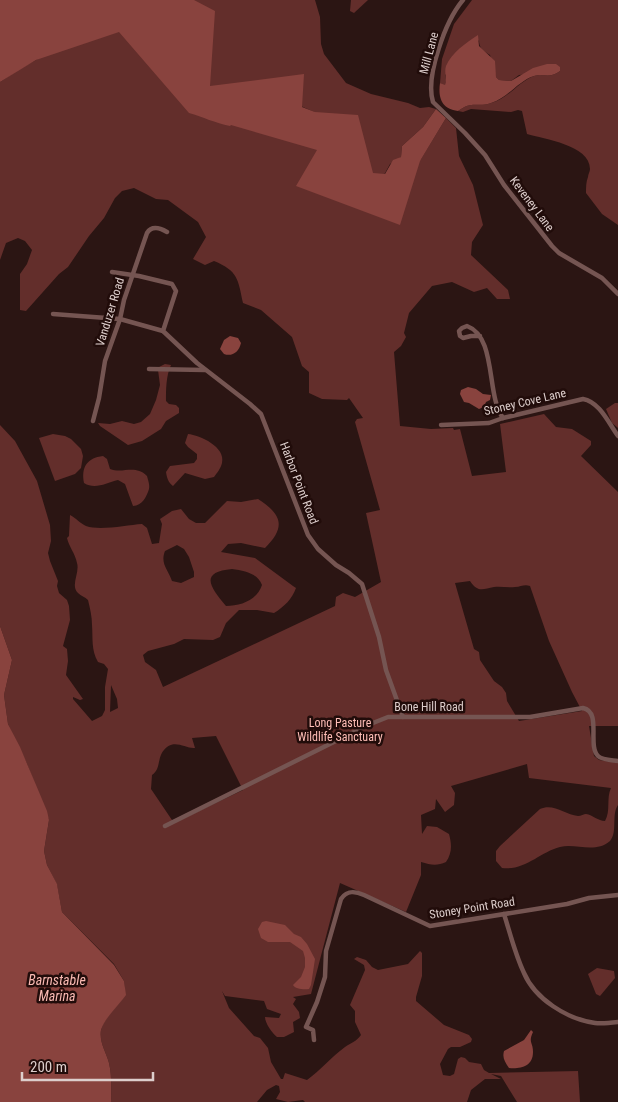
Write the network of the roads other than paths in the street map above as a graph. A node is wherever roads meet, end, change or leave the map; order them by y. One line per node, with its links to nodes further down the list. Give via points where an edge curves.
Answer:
1 (463, 0): 2 (street, Mill Lane, via 450,20 433,71 432,98)
2 (443, 112): 6 (street, Keveney Lane, via 485,156 552,246 602,278)
3 (167, 232): 5 (street, Vanduzer Road, via 160,228 148,230)
4 (112, 272): 5 (street)
5 (132, 275): 8 (street, Vanduzer Road); 9 (street, via 166,282 175,288)
6 (618, 294)
7 (53, 314): 8 (street)
8 (120, 319): 9 (street); 14 (street, Vanduzer Road, via 104,366)
9 (163, 331): 12 (street, Harbor Point Road)
10 (480, 336): 13 (street)
11 (150, 369): 12 (street)
12 (206, 370): 17 (street, Harbor Point Road, via 261,414 308,535 318,549 362,584)
13 (503, 418): 15 (street, Stoney Cove Lane, via 489,423); 16 (street, Stoney Cove Lane, via 588,400 598,407)
14 (93, 421)
15 (441, 425)
16 (618, 436)
17 (403, 717): 18 (street, Bone Hill Road, via 530,717 588,709 597,755); 19 (street, Bone Hill Road, via 384,718 368,725)
18 (618, 761)
19 (165, 826)
20 (618, 895): 21 (street, Stoney Point Road)
21 (504, 914): 22 (street, via 524,975 538,992 568,1015 598,1024); 23 (street, Stoney Point Road, via 430,926 358,893 344,895 326,951 325,977 306,1027 313,1030)
22 (618, 1022)
23 (314, 1040)

